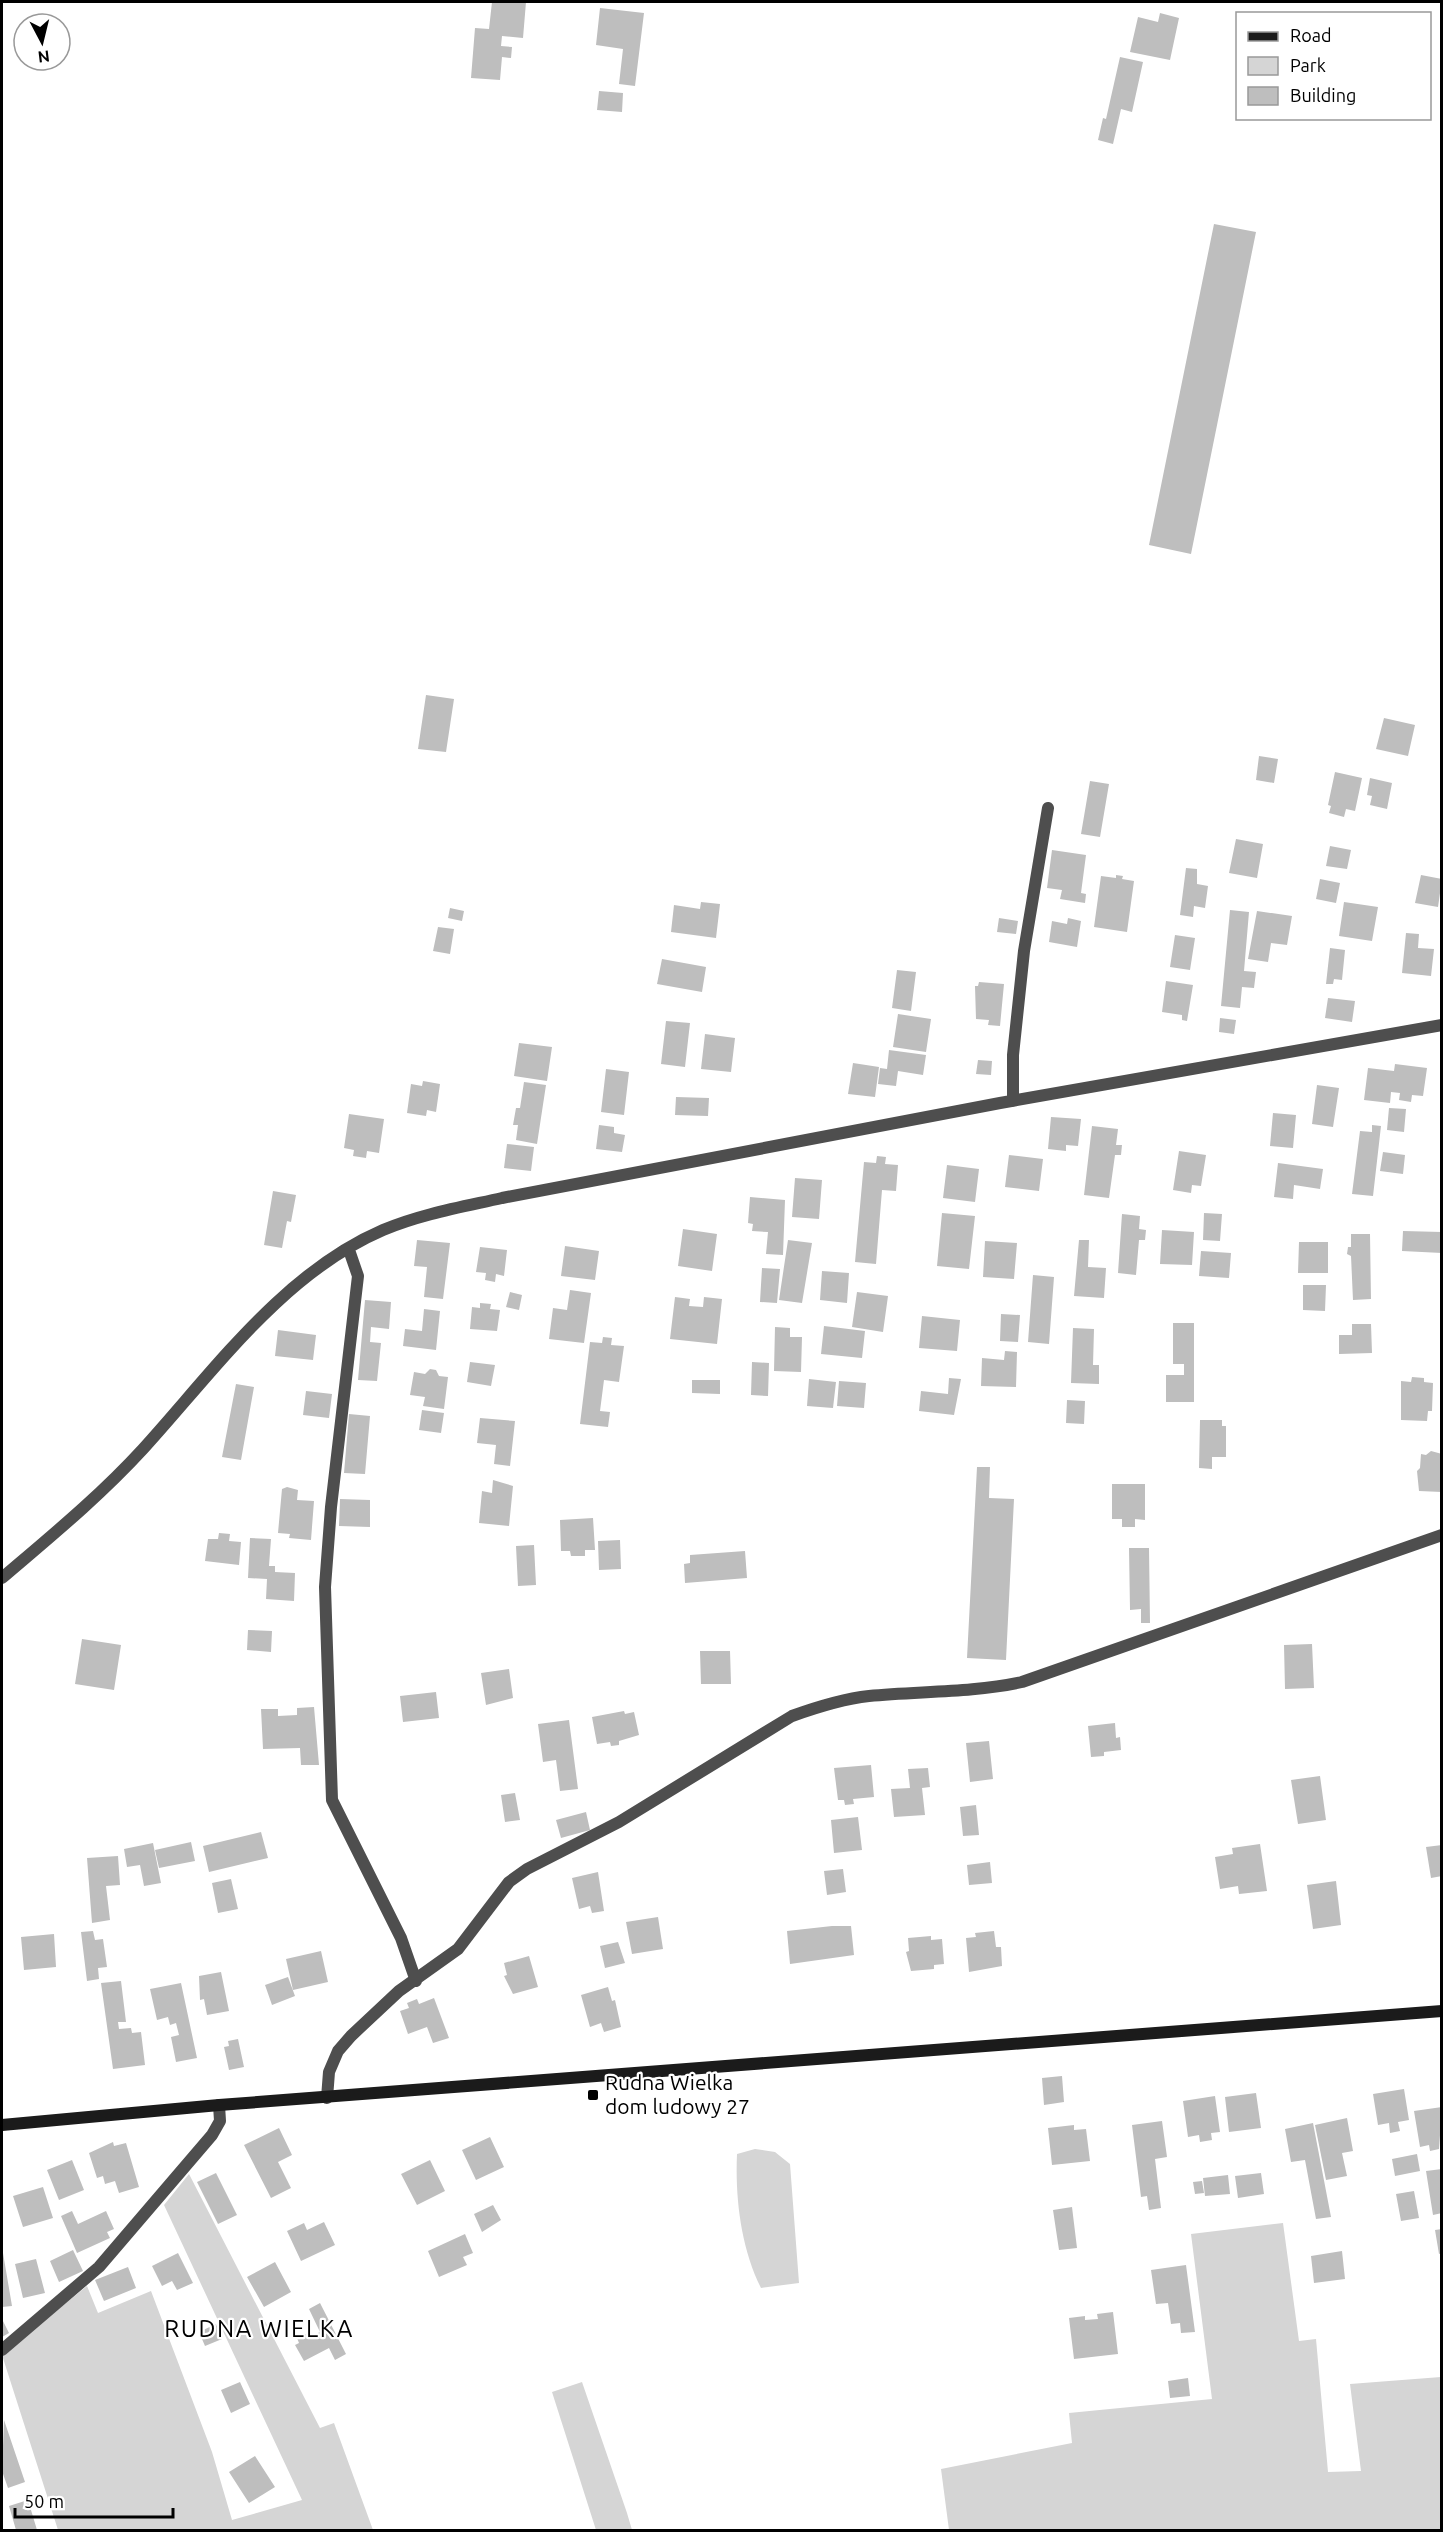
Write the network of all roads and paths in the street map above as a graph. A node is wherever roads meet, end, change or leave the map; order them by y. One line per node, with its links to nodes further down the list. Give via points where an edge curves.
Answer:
1 (1048, 808): 3 (street, via 1024,951 1012,1055)
2 (1442, 1025): 3 (street)
3 (1013, 1101): 4 (street, via 425,1215 382,1231)
4 (349, 1250): 6 (street, via 279,1301 110,1484); 7 (street, via 358,1276 325,1587 332,1800 401,1938)
5 (1442, 1535): 7 (street, via 1022,1682 970,1691 868,1696 792,1716 619,1822 527,1869 490,1904 458,1949)
6 (2, 1578)
7 (416, 1981): 9 (street, via 399,1991 338,2051 327,2079)
8 (1442, 2011): 9 (street)
9 (327, 2098): 10 (street)
10 (219, 2105): 11 (street); 12 (street, via 220,2121 212,2135 99,2267)
11 (2, 2125)
12 (2, 2350)

